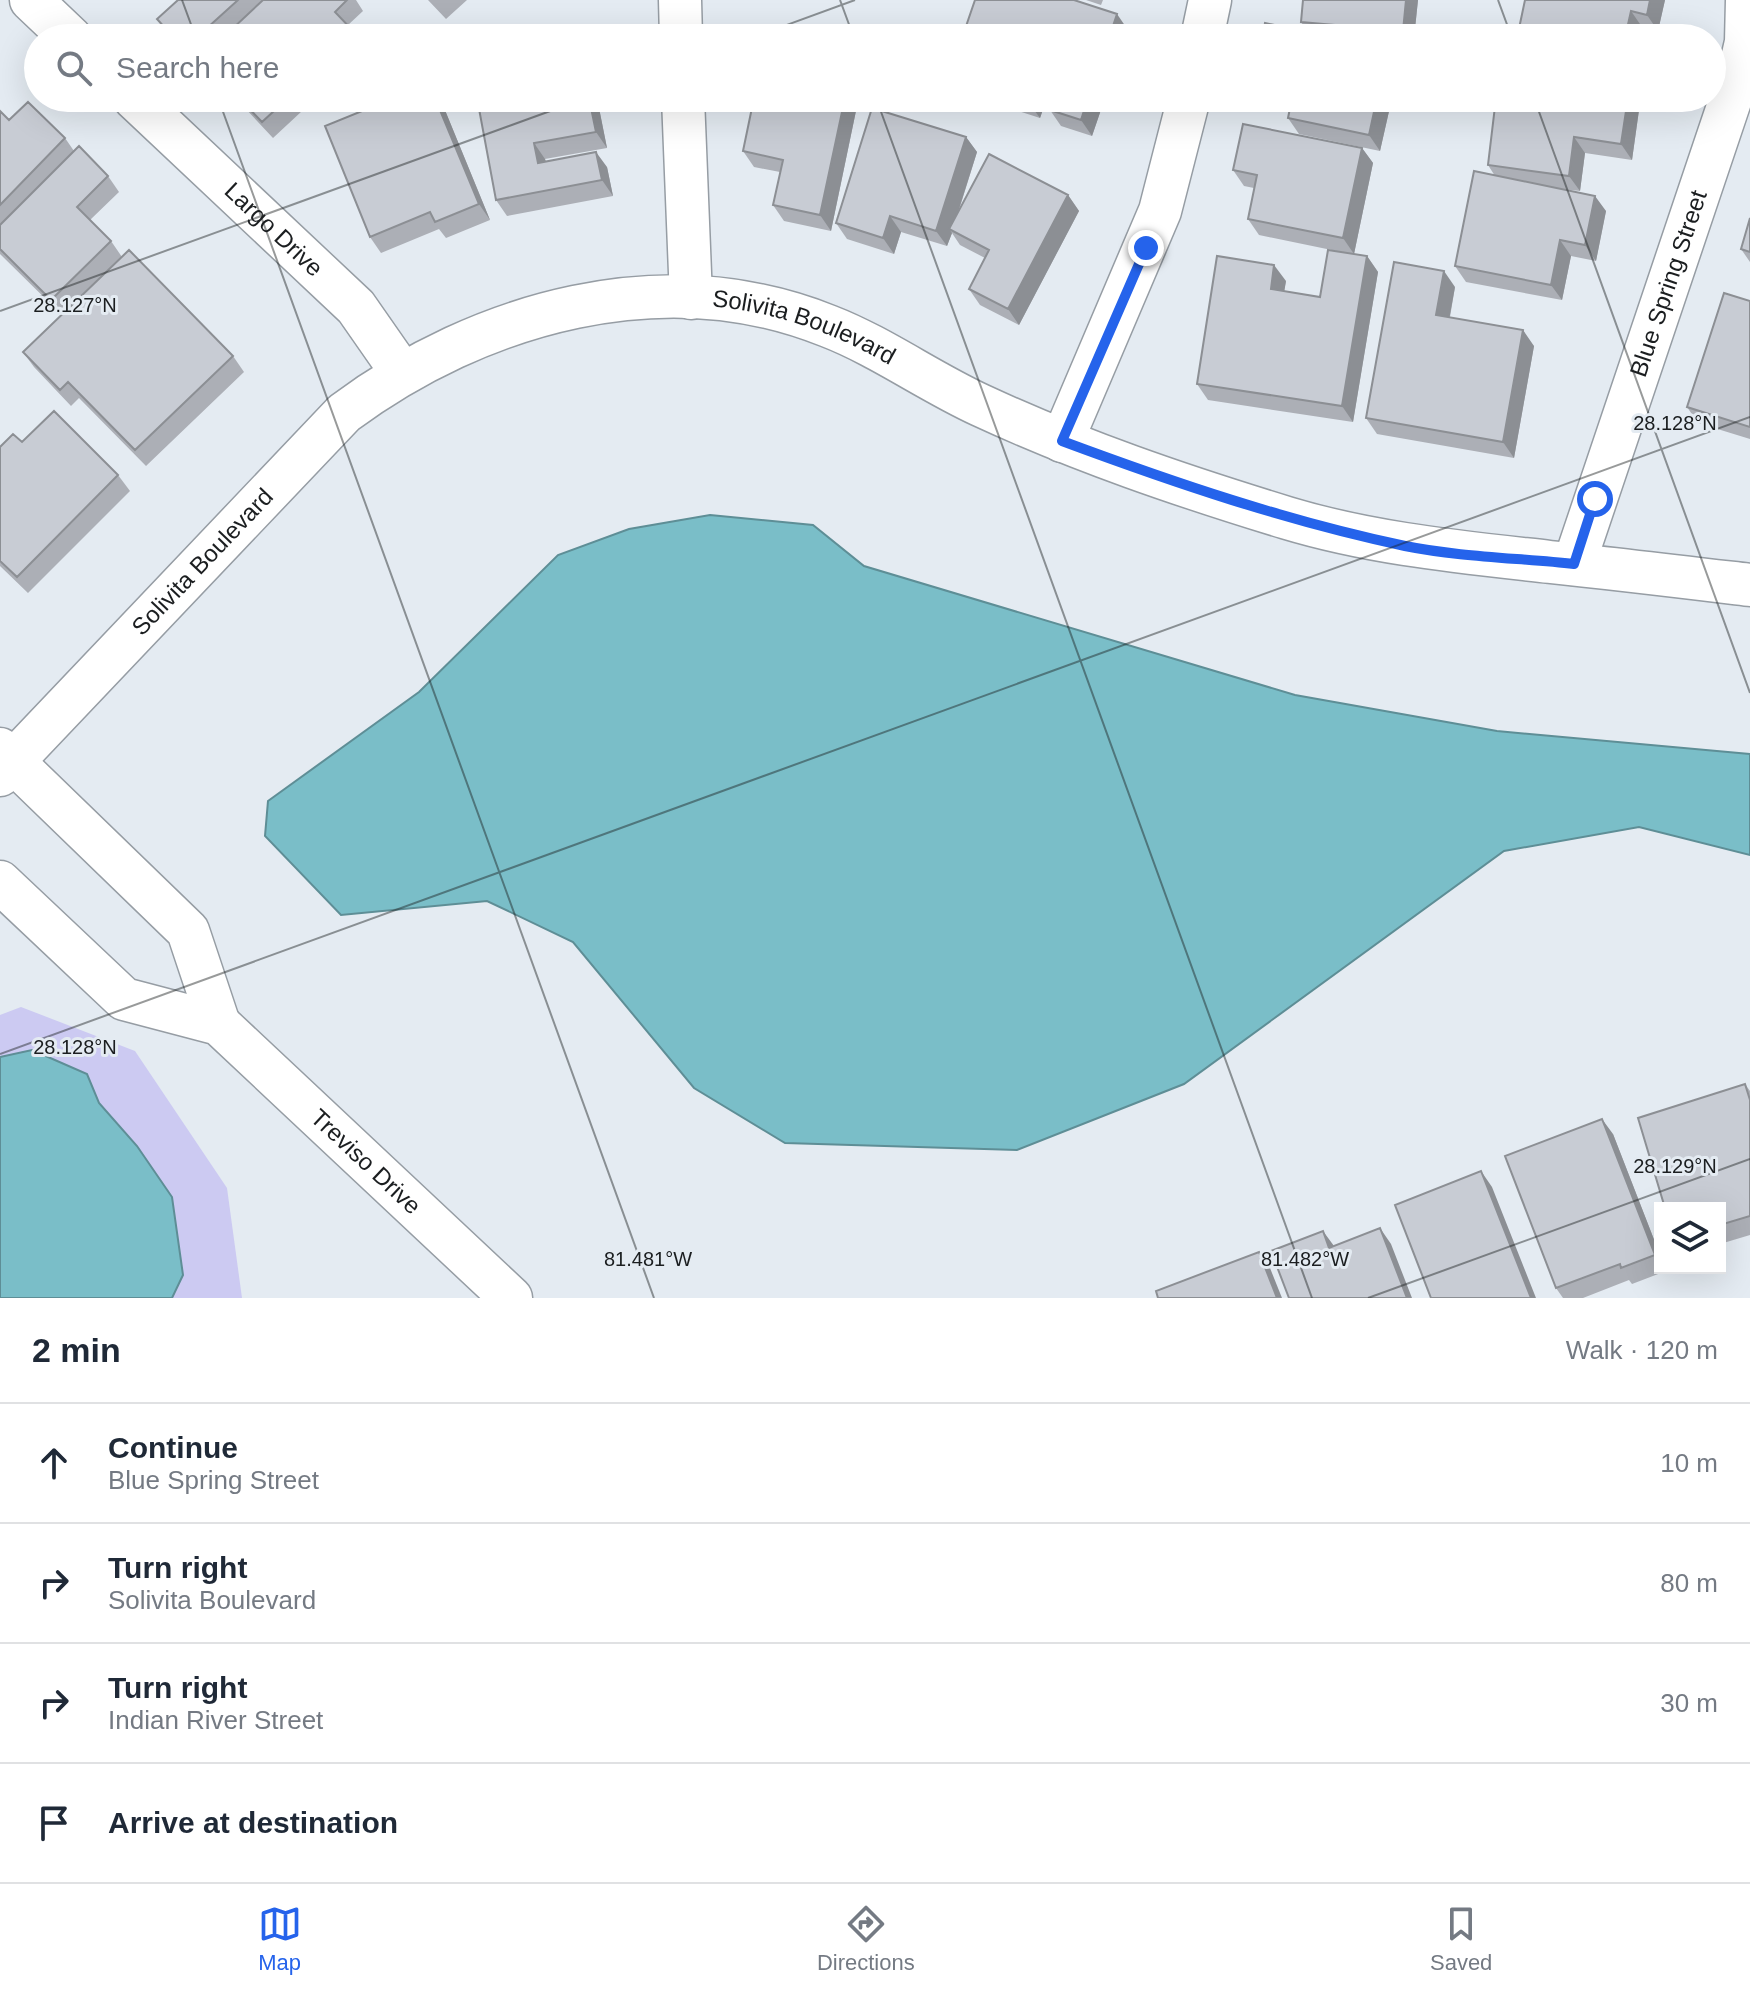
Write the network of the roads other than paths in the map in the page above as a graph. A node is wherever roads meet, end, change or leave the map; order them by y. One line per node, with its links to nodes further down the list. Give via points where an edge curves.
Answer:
1 (31, 0): 5 (street)
2 (680, 0): 6 (street)
3 (1210, 0): 7 (street)
4 (1747, 0): 14 (street, Blue Spring Street, via 1738,77)
5 (56, 24)
6 (681, 24)
7 (1205, 24)
8 (149, 112): 12 (street, Largo Drive, via 356,307)
9 (684, 112): 11 (street)
10 (1185, 112): 13 (street, via 1160,211)
11 (691, 298): 12 (street, Solivita Boulevard, via 624,299 522,319); 13 (street, Solivita Boulevard, via 779,311 829,326)
12 (402, 373): 16 (street, Solivita Boulevard, via 344,413)
13 (1062, 441): 14 (street, Solivita Boulevard, via 1293,520 1409,547)
14 (1574, 564): 15 (street, Solivita Boulevard)
15 (1750, 585)
16 (4, 762): 18 (street, Treviso Drive, via 188,931)
17 (0, 882): 18 (street, Treviso Drive, via 124,999)
18 (219, 1024): 19 (street, Treviso Drive)
19 (511, 1298)

